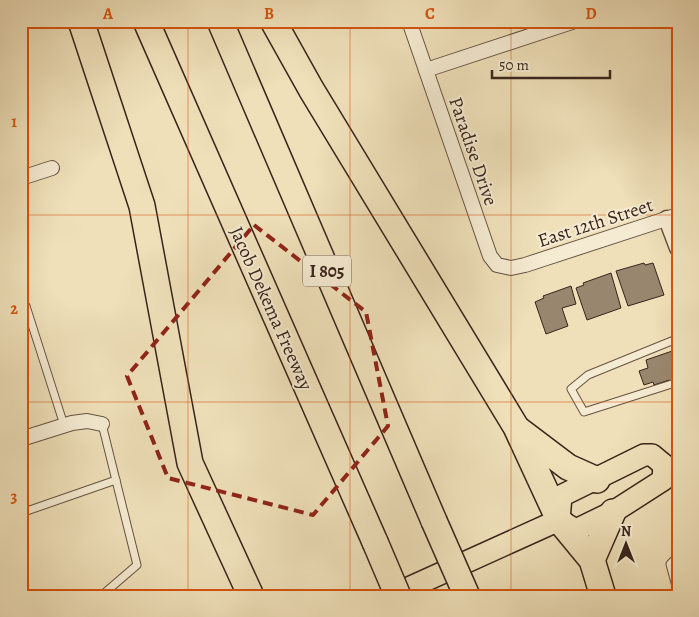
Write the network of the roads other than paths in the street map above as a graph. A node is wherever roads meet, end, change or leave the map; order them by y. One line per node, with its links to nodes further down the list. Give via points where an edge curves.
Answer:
1 (81, 21): 28 (highway, via 142,206 190,463)
2 (146, 21): 34 (highway, Jacob Dekema Freeway, bridge)
3 (220, 21): 35 (highway, I 805, bridge)
4 (273, 21): 18 (highway)
5 (409, 21): 7 (street, Paradise Drive)
6 (575, 21): 7 (street)
7 (426, 70): 12 (street, Paradise Drive, via 490,256 497,265 511,268)
8 (52, 168): 9 (street)
9 (21, 178)
10 (672, 217): 11 (street); 12 (street, East 12th Street)
11 (678, 248)
12 (525, 265)
13 (21, 308): 17 (lane, via 26,306)
14 (678, 337): 15 (lane, via 588,375 571,389 584,412)
15 (678, 382)
16 (102, 424): 17 (street, via 87,421); 21 (lane)
17 (64, 425): 19 (street)
18 (516, 427): 22 (highway, via 568,467); 25 (highway)
19 (21, 439)
20 (671, 461): 22 (main road, via 648,454); 23 (main road, via 663,480)
21 (116, 480): 24 (lane); 30 (lane, via 137,565)
22 (597, 480): 25 (main road, via 561,496)
23 (613, 512): 25 (main road, via 576,530); 27 (highway)
24 (21, 513)
25 (559, 520): 27 (highway); 33 (main road)
26 (678, 556): 29 (lane, via 670,564)
27 (592, 560): 36 (highway)
28 (234, 562): 31 (highway); 32 (highway)
29 (678, 594)
30 (101, 596)
31 (234, 596)
32 (251, 596)
33 (392, 596)
34 (398, 596)
35 (467, 596)
36 (603, 596)

